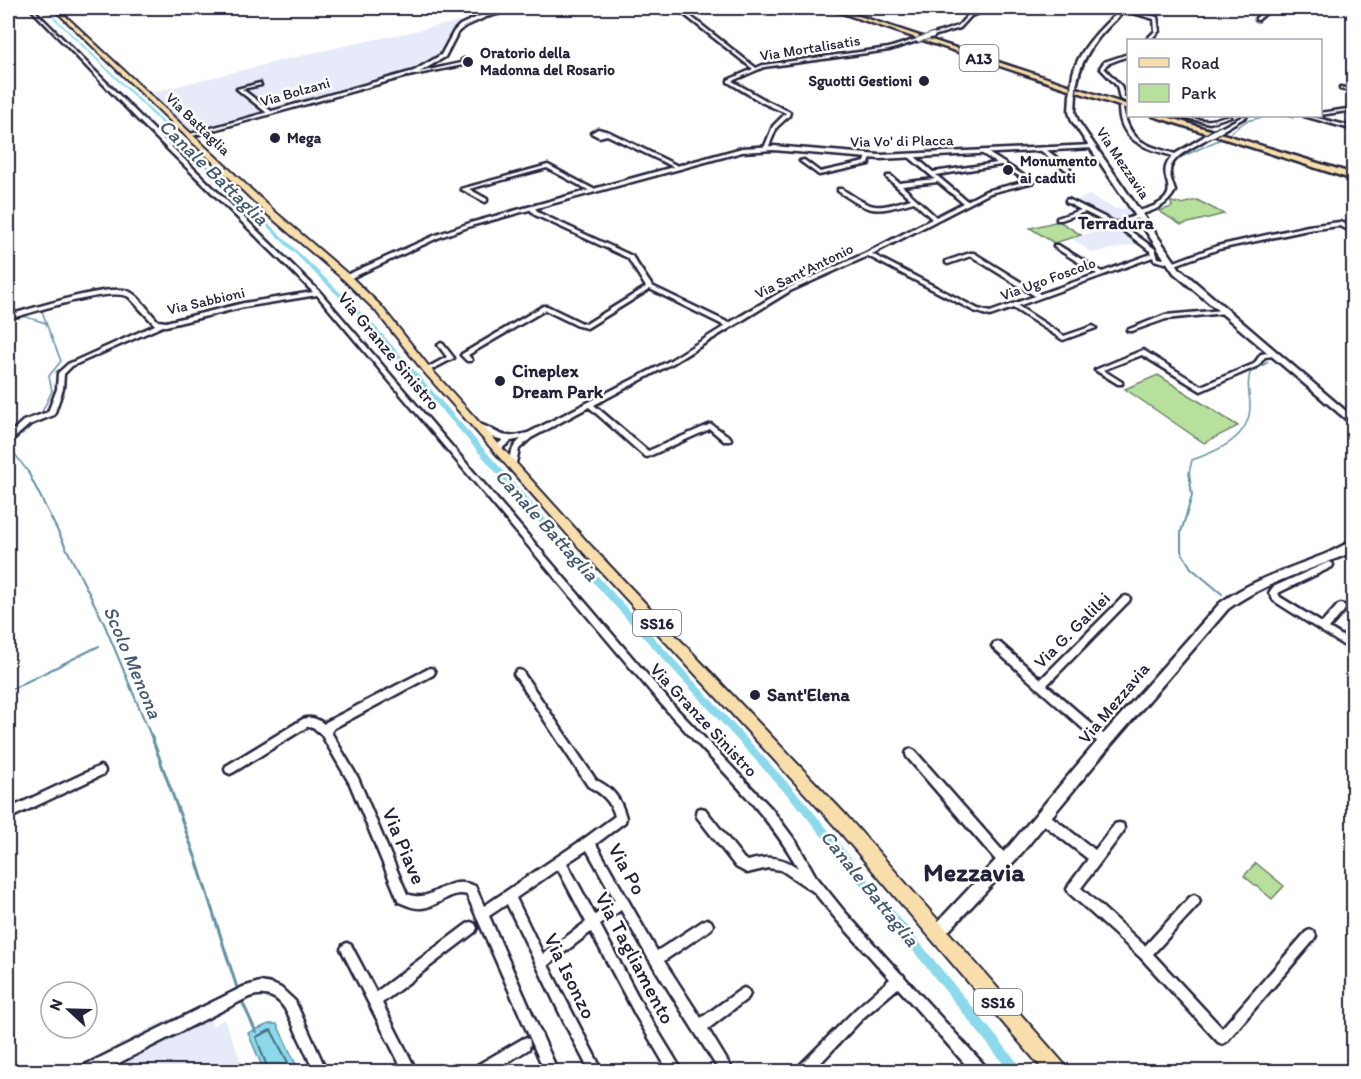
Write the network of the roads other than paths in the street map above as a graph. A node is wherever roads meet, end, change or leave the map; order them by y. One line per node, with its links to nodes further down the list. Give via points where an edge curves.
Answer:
1 (31, 8): 73 (street, Via Granze Sinistro)
2 (72, 8): 10 (street)
3 (517, 8): 16 (street, Via Bolzani, via 462,26 443,56)
4 (678, 8): 15 (street)
5 (830, 8): 20 (highway, A13)
6 (837, 8): 20 (highway, A13)
7 (993, 8): 15 (street, Via Mortalisatis, bridge, via 970,15 959,27 889,49)
8 (1125, 8): 12 (street, via 1156,18 1157,31); 34 (street, Via Mezzavia, bridge, via 1077,65 1073,116)
9 (1270, 8): 11 (street)
10 (58, 9): 32 (main road, Via Battaglia / SS16)
11 (1257, 19)
12 (1149, 39)
13 (1127, 55): 20 (street, via 1105,63 1102,68 1119,86)
14 (464, 60): 16 (street, Via Bolzani, via 462,64)
15 (755, 69): 33 (street, Via Mortalisatis, via 729,82 788,112 775,126)
16 (408, 75): 22 (street, Via Bolzani)
17 (260, 84): 22 (street, via 239,89)
18 (1341, 88): 19 (street)
19 (1353, 91)
20 (1127, 105): 38 (street, via 1124,126 1135,141)
21 (1353, 109): 23 (street)
22 (269, 112): 32 (street, Via Bolzani)
23 (1322, 114)
24 (1159, 117): 45 (highway)
25 (1169, 117): 45 (highway)
26 (1183, 117): 27 (street, via 1210,123)
27 (1226, 117)
28 (1243, 117): 38 (street, bridge)
29 (1311, 117): 30 (street)
30 (1353, 129)
31 (607, 133): 42 (street)
32 (190, 135): 68 (main road, Via Battaglia / SS16)
33 (769, 147): 39 (street, Via Vo' di Placca); 42 (street, Via Vo' di Placca, via 742,150)
34 (1092, 147): 35 (street, Via Vo' di Placca); 57 (street, Via Mezzavia)
35 (1042, 148): 36 (street, Via Vo' di Placca); 43 (street)
36 (983, 152): 37 (street, Via Vo' di Placca); 41 (street)
37 (911, 156): 39 (street, Via Vo' di Placca); 44 (street)
38 (1177, 156): 57 (street, via 1167,170 1171,196)
39 (869, 157): 40 (street, via 867,163 819,174)
40 (802, 161)
41 (1001, 164): 44 (street); 54 (street, Via Sant'Antonio, via 1031,182 988,192)
42 (680, 168): 50 (street, Via Vo' di Placca)
43 (1068, 169)
44 (931, 174): 47 (street)
45 (1353, 175)
46 (889, 177): 48 (street)
47 (938, 180): 48 (street); 54 (street)
48 (898, 185): 52 (street)
49 (840, 190): 52 (street, via 876,211)
50 (594, 191): 51 (street, via 548,166 464,189); 55 (street, Via Vo' di Placca)
51 (485, 200)
52 (914, 200): 58 (street)
53 (1068, 201): 56 (street)
54 (967, 203): 58 (street, Via Sant'Antonio)
55 (532, 208): 69 (street, Via Vo' di Placca, via 454,230); 72 (street, via 537,214 630,257)
56 (1085, 210): 59 (street); 60 (street)
57 (1138, 214): 60 (street); 67 (street, Via Mezzavia)
58 (936, 219): 63 (street, Via Sant'Antonio)
59 (1059, 219)
60 (1116, 225): 64 (street)
61 (1353, 230): 67 (street, via 1340,224 1298,230)
62 (1056, 246): 70 (street)
63 (868, 254): 75 (street, Via Ugo Foscolo, via 982,313); 79 (street, Via Sant'Antonio, via 788,290)
64 (1154, 255): 65 (street, Via Ugo Foscolo); 67 (street)
65 (1141, 260): 67 (street); 70 (street, Via Ugo Foscolo)
66 (948, 262): 74 (street, via 972,254)
67 (1169, 263): 76 (street, Via Mezzavia)
68 (336, 269): 69 (street, Via Vo' di Placca); 71 (main road, SS16)
69 (363, 270): 71 (street, Via Vo' di Placca)
70 (1100, 273): 74 (street, Via Ugo Foscolo)
71 (350, 280): 85 (main road, SS16, via 378,308)
72 (650, 287): 79 (street); 84 (street, via 587,326 544,307 464,355)
73 (318, 293): 78 (street, Via Sabbioni); 122 (street, Via Granze Sinistro, via 654,690 767,812)
74 (1038, 295): 75 (street, Via Ugo Foscolo)
75 (1013, 305): 80 (street, via 1063,338)
76 (1223, 312): 81 (street, via 1166,317); 83 (street, Via Mezzavia)
77 (11, 317): 78 (street, Via Sabbioni, via 121,291 128,293)
78 (160, 325): 88 (street, via 70,364 61,373 51,413)
79 (729, 326): 87 (street, Via Sant'Antonio, via 671,362)
80 (1093, 328)
81 (1130, 330)
82 (441, 345): 85 (street, via 452,358)
83 (1274, 354): 86 (street, via 1263,355 1256,366 1201,389 1143,352 1098,370); 89 (street, Via Mezzavia)
84 (469, 360)
85 (427, 370): 90 (main road, SS16)
86 (1120, 383)
87 (589, 404): 91 (street, Via Sant'Antonio); 94 (street, via 647,454 711,426)
88 (34, 419): 92 (street)
89 (1353, 423)
90 (479, 426): 93 (street); 96 (main road, SS16)
91 (533, 433): 93 (street, Via Sant'Antonio); 95 (street, Via Sant'Antonio)
92 (8, 439)
93 (509, 439): 96 (street, Via Sant'Antonio)
94 (727, 439)
95 (519, 442): 96 (street, Via Sant'Antonio); 97 (street)
96 (498, 447): 97 (main road, SS16)
97 (512, 463): 130 (main road, SS16, via 839,819)
98 (1353, 544): 100 (street, Via Mezzavia)
99 (1329, 565): 100 (street)
100 (1307, 571): 103 (street, via 1273,593); 110 (street, Via Mezzavia, via 1258,586 1224,606)
101 (1126, 598): 108 (street, Via G. Galilei)
102 (1341, 608): 103 (street)
103 (1323, 629): 105 (street)
104 (997, 646): 108 (street)
105 (1353, 648)
106 (430, 672): 109 (street)
107 (519, 674): 118 (street, Via Po, via 592,783 608,790 619,808 621,818)
108 (1041, 685): 110 (street)
109 (325, 731): 112 (street, via 306,722); 126 (street, Via Piave, via 359,791 403,898 422,904 455,887 465,887 471,890)
110 (1105, 742): 116 (street, Via Mezzavia)
111 (911, 754): 120 (street)
112 (230, 769)
113 (100, 771): 115 (street)
114 (701, 813): 122 (street, via 740,864 747,867 765,861 782,863)
115 (8, 814)
116 (1043, 817): 119 (street); 120 (street, Via Mezzavia)
117 (1119, 828): 119 (street)
118 (590, 842): 121 (street); 124 (street, Via Po)
119 (1096, 858): 133 (street, via 1073,889)
120 (1004, 861): 130 (street, Via Mezzavia)
121 (560, 862): 123 (street); 127 (street, Via Tagliamento)
122 (819, 890): 136 (street, Via Granze Sinistro)
123 (510, 897): 126 (street); 135 (street, Via Isonzo)
124 (623, 901): 127 (street); 134 (street, Via Po)
125 (1194, 901): 133 (street)
126 (482, 914): 145 (street, Via Piave)
127 (594, 923): 135 (street); 147 (street, Via Tagliamento, via 639,1012)
128 (707, 925): 134 (street)
129 (471, 928): 138 (street)
130 (937, 933): 151 (main road, SS16)
131 (1310, 936): 133 (street, via 1222,1038)
132 (347, 949): 138 (street)
133 (1145, 954)
134 (656, 959): 139 (street, Via Po)
135 (541, 963): 146 (street, Via Isonzo)
136 (899, 979): 149 (street); 150 (street, Via Granze Sinistro)
137 (744, 994): 139 (street)
138 (374, 1002): 143 (street)
139 (700, 1027): 148 (street, Via Po)
140 (525, 1044): 144 (street)
141 (86, 1071): 142 (street, via 247,991 266,988 291,1005)
142 (321, 1071)
143 (411, 1071)
144 (479, 1071)
145 (552, 1071)
146 (597, 1071)
147 (677, 1071)
148 (728, 1071)
149 (803, 1071)
150 (981, 1071)
151 (1058, 1071)

